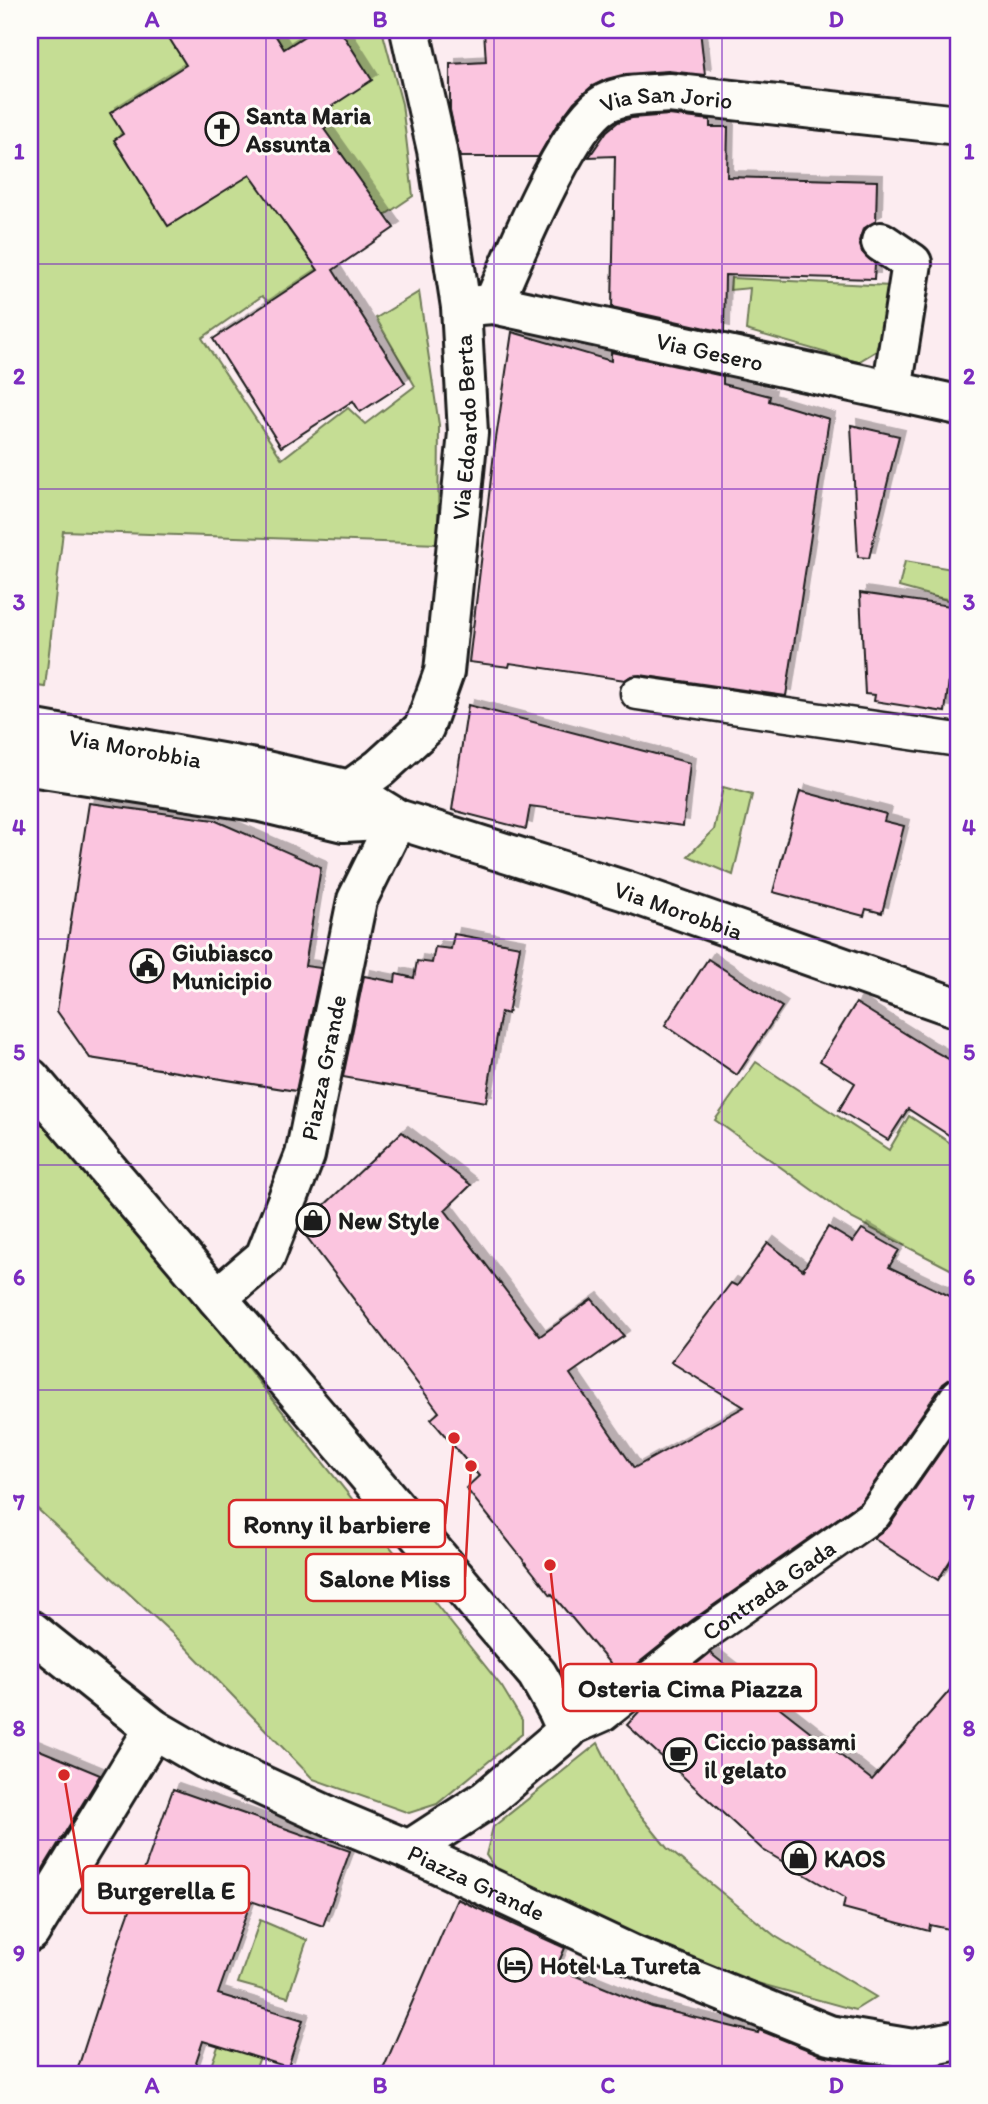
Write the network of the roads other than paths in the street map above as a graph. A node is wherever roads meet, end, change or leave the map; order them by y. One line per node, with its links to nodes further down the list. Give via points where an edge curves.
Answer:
1 (410, 30): 4 (street, Via Edoardo Berta)
2 (958, 125): 4 (street, Via San Jorio, via 669,93 624,96 593,111 582,125)
3 (881, 242): 5 (street, via 912,263)
4 (477, 306): 5 (street, Via Gesero); 11 (street, Via Edoardo Berta, via 444,672 424,728)
5 (892, 390): 6 (street, Via Gesero)
6 (958, 405)
7 (638, 692): 9 (lane)
8 (30, 729): 11 (street, Via Morobbia)
9 (958, 740)
10 (30, 766): 12 (street, Via Morobbia, via 261,802 345,822)
11 (350, 790): 12 (street, Via Morobbia)
12 (397, 818): 13 (street, Via Morobbia, via 626,891); 15 (street, Piazza Grande, via 358,900 305,1155 265,1257)
13 (958, 1008)
14 (30, 1078): 15 (street)
15 (217, 1298): 19 (street, via 537,1674)
16 (958, 1395): 19 (lane, Contrada Gada, via 874,1515 702,1636 603,1715)
17 (30, 1630): 18 (street, Piazza Grande)
18 (154, 1729): 20 (street, Piazza Grande, via 209,1761); 21 (street)
19 (567, 1731): 20 (street, Contrada Gada, via 486,1800)
20 (409, 1850): 22 (street, Piazza Grande, via 632,1955 829,2035 913,2049)
21 (30, 1932)
22 (958, 2040)

